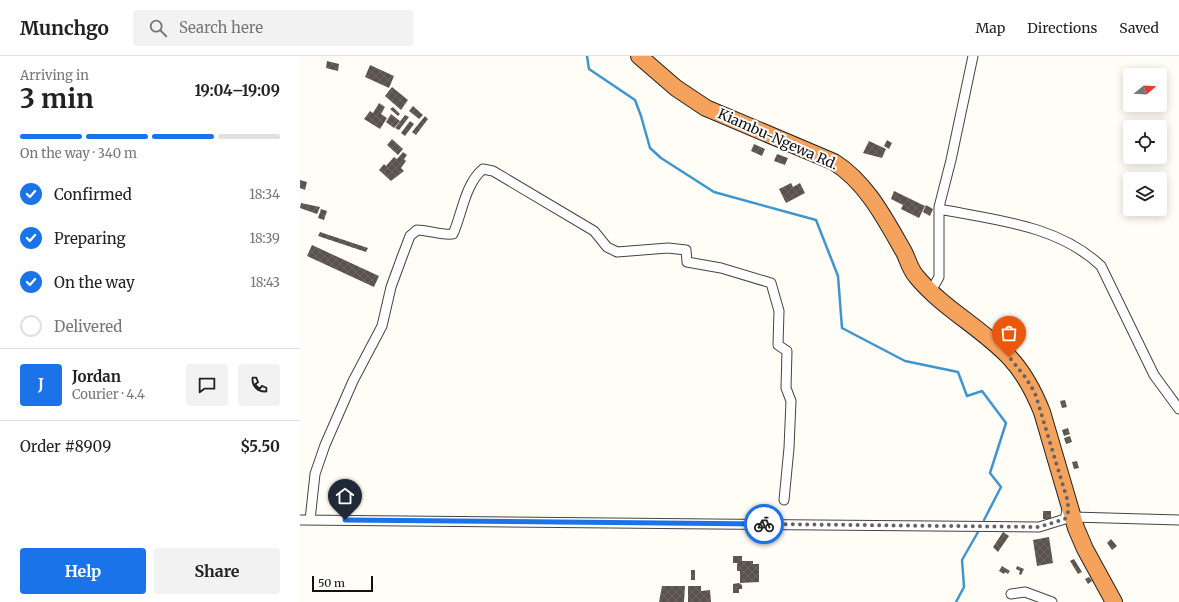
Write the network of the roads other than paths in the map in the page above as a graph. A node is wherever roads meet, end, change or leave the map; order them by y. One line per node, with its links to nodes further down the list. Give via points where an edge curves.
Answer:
1 (973, 56): 3 (street)
2 (645, 58): 4 (highway, Kiambu-Ngewa Rd., via 676,88 706,108 834,162 848,171 860,182 878,209 911,270)
3 (938, 209): 4 (street, via 939,277); 5 (street, via 1032,228 1062,238 1091,256 1101,266 1154,375)
4 (931, 291): 7 (highway, Kiambu-Ngewa Rd., via 1009,357 1026,378 1042,412)
5 (1179, 409)
6 (784, 500): 10 (street, via 790,448 790,401 786,388 787,351 778,345 779,311 771,283 721,268 687,262 686,250 668,248 617,252 607,247 594,231 578,221 493,171 482,169 477,173 468,191 453,234 447,236 433,231 417,230 410,236 391,287 382,326 353,381 325,445 316,474)
7 (1068, 502): 8 (highway, Kiambu-Ngewa Rd.); 10 (street, via 1065,519 1039,527)
8 (1073, 517): 11 (street); 14 (highway, Kiambu-Ngewa Rd., via 1085,549)
9 (300, 520): 10 (street)
10 (310, 520)
11 (1179, 520)
12 (1011, 594): 13 (street, via 1025,592)
13 (1052, 602)
14 (1114, 602)

